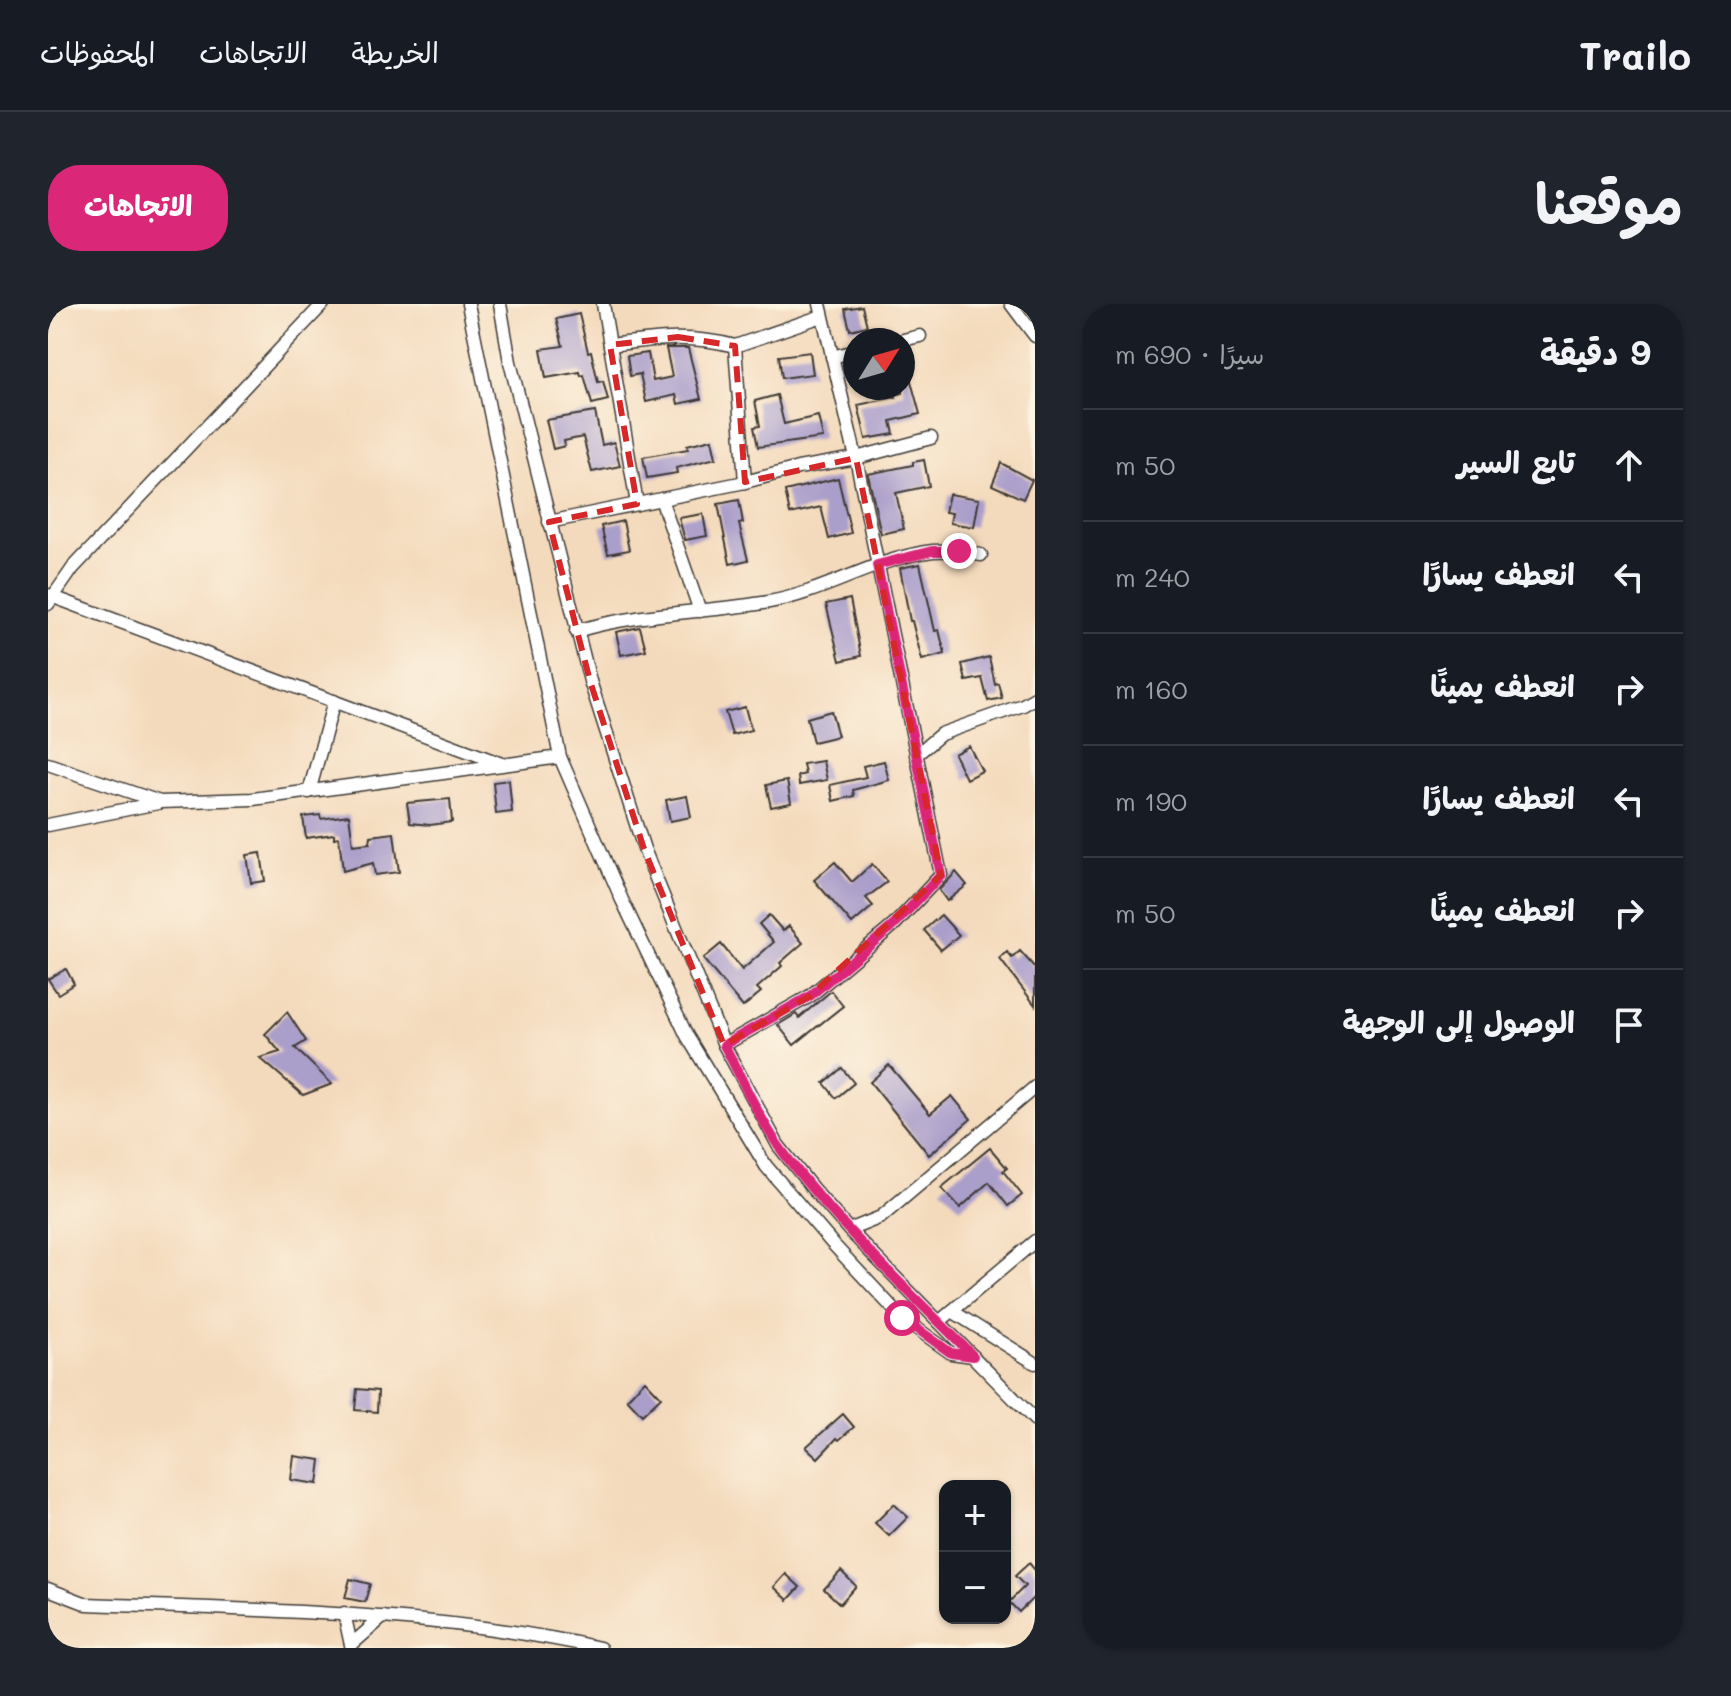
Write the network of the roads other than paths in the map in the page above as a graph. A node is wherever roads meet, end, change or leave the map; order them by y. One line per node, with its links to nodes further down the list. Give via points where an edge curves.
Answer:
1 (323, 304): 22 (street)
2 (468, 304): 28 (street)
3 (500, 304): 19 (street)
4 (603, 304): 10 (street)
5 (1011, 304): 8 (street)
6 (821, 310): 11 (street); 13 (street)
7 (920, 336): 9 (street)
8 (1035, 336)
9 (915, 337)
10 (610, 345): 11 (street, via 678,337); 18 (street)
11 (735, 346): 16 (street)
12 (843, 354): 13 (street)
13 (832, 357): 15 (street)
14 (931, 438): 15 (street)
15 (856, 458): 16 (street); 21 (street)
16 (745, 482): 17 (street)
17 (661, 499): 18 (street); 23 (street)
18 (637, 504): 19 (street)
19 (549, 522): 24 (street)
20 (981, 555): 21 (street, via 932,551)
21 (877, 565): 23 (street, via 771,601); 27 (street)
22 (49, 599): 26 (street)
23 (700, 611): 24 (street, via 637,617)
24 (576, 631): 34 (street, via 644,849)
25 (1035, 698): 27 (street, via 941,734)
26 (334, 701): 30 (street); 31 (street)
27 (916, 755): 34 (street, via 941,875 894,925 810,996)
28 (560, 757): 30 (street); 40 (street, via 687,1036 766,1166 902,1318 951,1353)
29 (48, 764): 32 (street)
30 (504, 765): 31 (street)
31 (309, 792): 32 (street)
32 (160, 802): 33 (street)
33 (48, 825)
34 (724, 1045): 36 (street, via 778,1145)
35 (1035, 1087): 36 (street, via 881,1217)
36 (849, 1230): 39 (street)
37 (1035, 1241): 38 (street)
38 (952, 1311): 39 (street); 41 (street)
39 (939, 1322): 40 (street)
40 (973, 1356): 42 (street)
41 (1035, 1363)
42 (1035, 1420)
43 (48, 1589): 44 (street, via 87,1604)
44 (344, 1613): 45 (street); 46 (street)
45 (383, 1617): 46 (street); 47 (street, via 535,1634)
46 (350, 1646)
47 (600, 1648)

